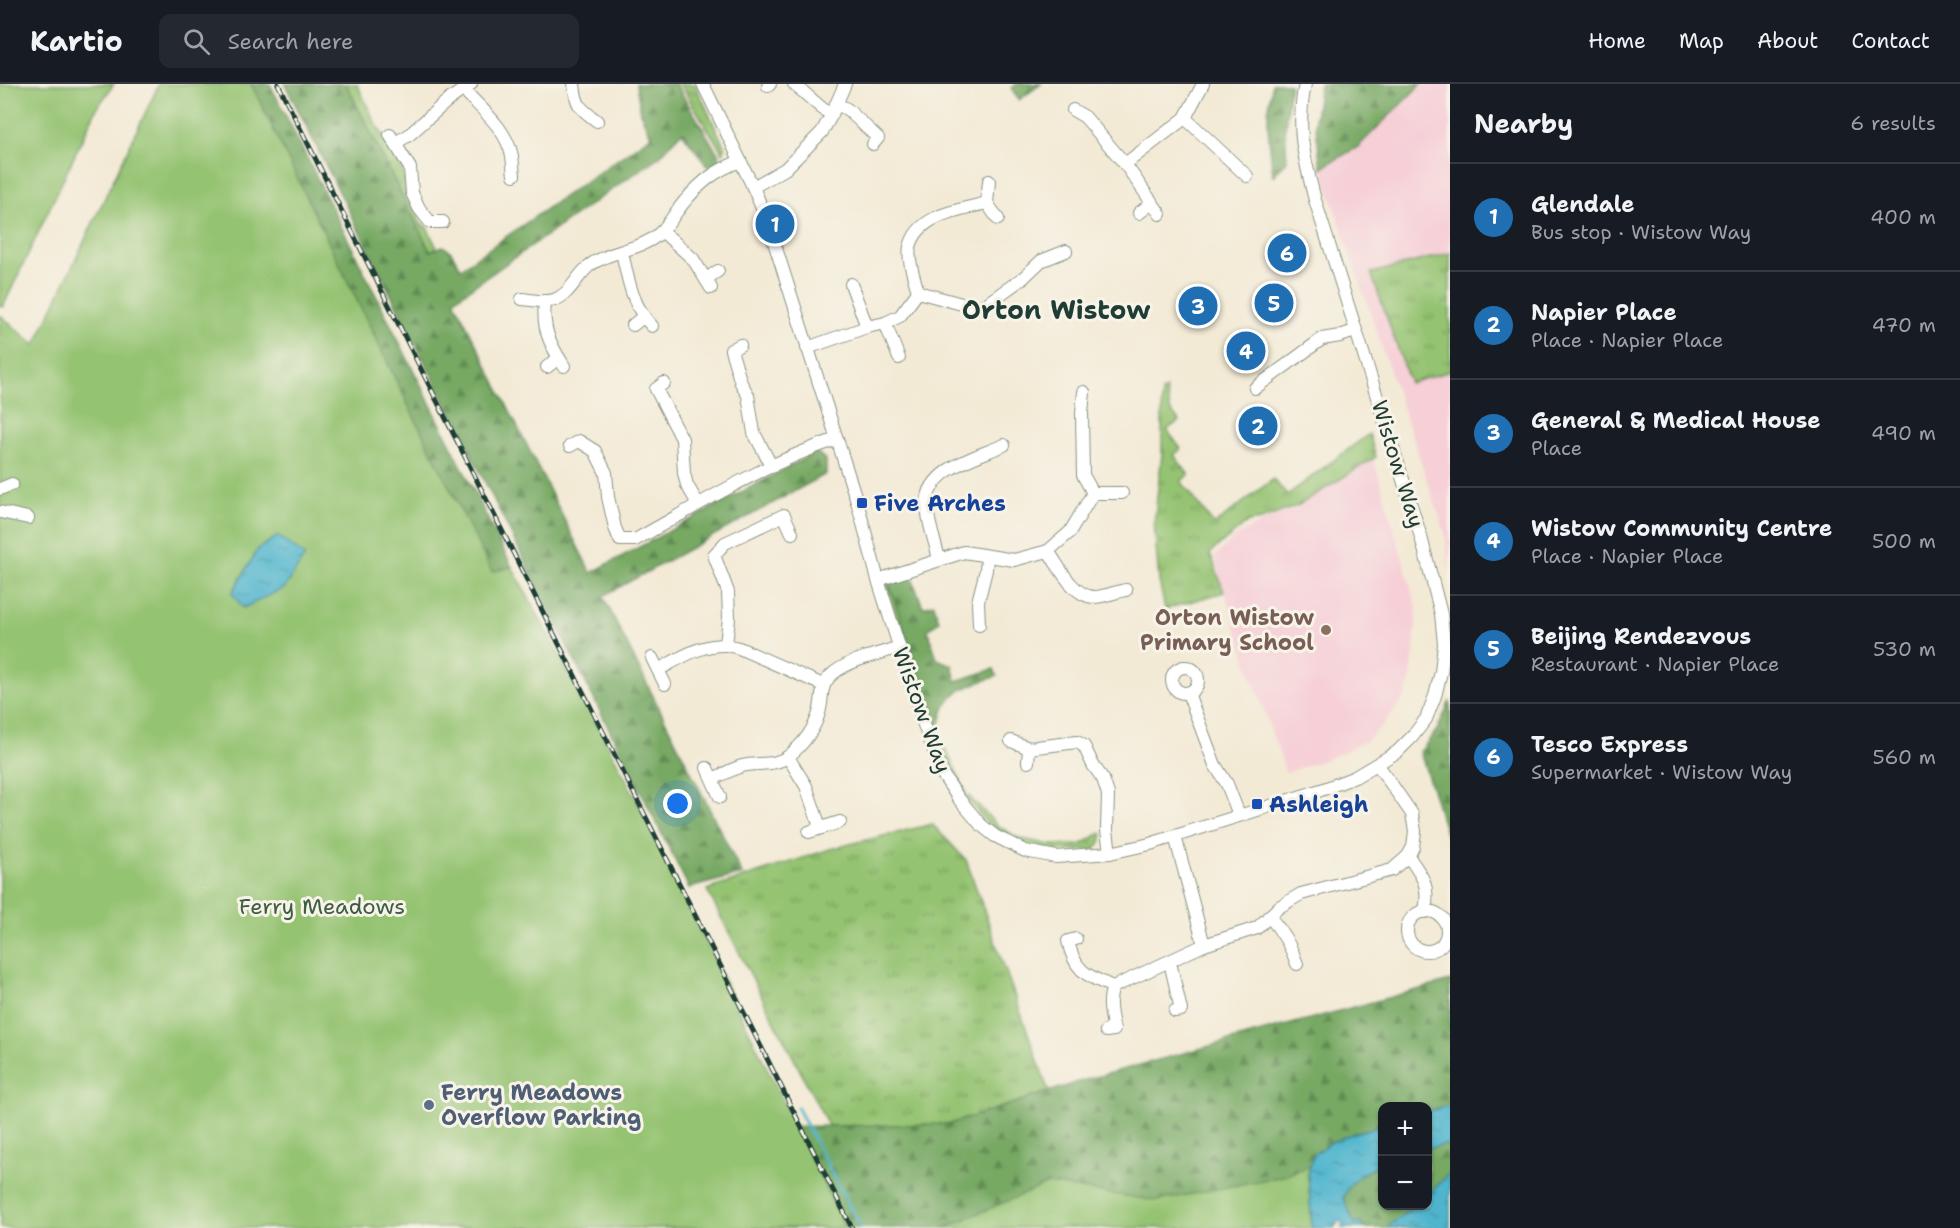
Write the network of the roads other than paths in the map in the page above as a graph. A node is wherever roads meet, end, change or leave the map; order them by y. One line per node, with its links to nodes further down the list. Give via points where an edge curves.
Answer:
1 (574, 84): 11 (street, via 580,108)
2 (703, 84): 13 (street, Wistow Way)
3 (794, 84): 8 (street, via 824,110)
4 (845, 84): 8 (street)
5 (1305, 84): 36 (street, Wistow Way, via 1300,125 1304,150 1315,200)
6 (1200, 85): 10 (street)
7 (467, 87): 15 (street, via 501,132 512,155); 24 (street, via 408,135 392,139 410,168 412,193 419,208 430,222)
8 (834, 109): 12 (street, via 847,109 878,138); 18 (street, via 822,132 785,169)
9 (1073, 110): 14 (street, via 1089,113)
10 (1185, 118): 14 (street); 16 (street, via 1228,165)
11 (597, 121)
12 (873, 144)
13 (740, 161): 18 (street, Wistow Way); 25 (street, via 714,172 685,200)
14 (1125, 164): 20 (street)
15 (514, 175)
16 (1247, 176)
17 (989, 181): 19 (street)
18 (753, 187): 37 (street, Wistow Way)
19 (987, 202): 23 (street); 30 (street, via 932,218 916,232 909,248)
20 (1152, 203): 21 (street); 22 (street)
21 (1139, 213)
22 (1160, 214)
23 (998, 219)
24 (443, 222)
25 (662, 231): 27 (street); 28 (street, via 693,259 709,283)
26 (1066, 251): 30 (street, via 1041,261 985,305 969,306)
27 (622, 252): 32 (street, via 606,255 590,265 566,293); 33 (street)
28 (718, 271)
29 (851, 284): 35 (street)
30 (918, 292): 34 (street, via 900,316)
31 (522, 299): 32 (street)
32 (545, 301): 40 (street, via 543,319 561,362)
33 (643, 322)
34 (885, 323): 35 (street); 39 (street)
35 (867, 327): 37 (street)
36 (1355, 330): 41 (street, via 1322,339); 71 (street, Wistow Way, via 1421,537 1441,614 1444,644 1441,672 1426,718 1397,752)
37 (807, 348): 45 (street, Wistow Way)
38 (731, 350): 47 (street, via 748,395 754,433)
39 (899, 358)
40 (547, 367)
41 (1255, 388)
42 (655, 389): 50 (street, via 682,439 684,473)
43 (1084, 392): 48 (street, via 1083,475)
44 (576, 440): 50 (street, via 595,451 606,474 620,540 634,540)
45 (837, 440): 47 (street); 57 (street, Wistow Way)
46 (1004, 445): 56 (street, via 953,467 937,478 928,493 927,506)
47 (772, 467): 50 (street)
48 (1093, 493): 49 (street); 54 (street, via 1070,532)
49 (1122, 493)
50 (698, 504)
51 (0, 512): 52 (street)
52 (28, 518)
53 (792, 533): 60 (street, via 784,515 724,543 714,555 728,592)
54 (1048, 551): 55 (street, via 1014,560); 58 (street, via 1071,585 1082,592 1094,597)
55 (987, 556): 56 (street, via 964,552); 59 (street, via 978,602)
56 (939, 559): 57 (street)
57 (878, 580): 61 (street, Wistow Way)
58 (1126, 590)
59 (980, 625)
60 (726, 645): 63 (street, via 698,649); 65 (street)
61 (899, 647): 65 (street, via 853,662); 76 (street, Wistow Way, via 943,775 981,825 995,836 1034,853 1056,857)
62 (652, 658): 63 (street)
63 (658, 670): 64 (street)
64 (665, 684)
65 (823, 685): 69 (street, via 819,713 811,732)
66 (1188, 693): 73 (street)
67 (1011, 741): 68 (street)
68 (1029, 748): 70 (street); 76 (street, via 1077,742 1084,746 1108,794)
69 (788, 757): 72 (street, via 768,765 753,764 710,774); 74 (street, via 806,786 814,829)
70 (1028, 762)
71 (1378, 765): 73 (street, Wistow Way, via 1321,790); 77 (street, via 1412,814 1415,831)
72 (720, 797)
73 (1239, 815): 75 (street, Wistow Way)
74 (840, 822)
75 (1174, 836): 76 (street, Wistow Way); 81 (street)
76 (1110, 853)
77 (1408, 856): 78 (street, via 1425,883); 79 (street, via 1392,870 1301,894)
78 (1425, 912)
79 (1269, 916): 81 (street, via 1257,928); 83 (street, via 1291,946)
80 (1076, 939): 84 (street, via 1068,941 1072,959 1087,975)
81 (1204, 945): 82 (street)
82 (1170, 962): 84 (street); 85 (street)
83 (1296, 964)
84 (1113, 987): 86 (street, via 1109,1008)
85 (1181, 1010)
86 (1113, 1030)

